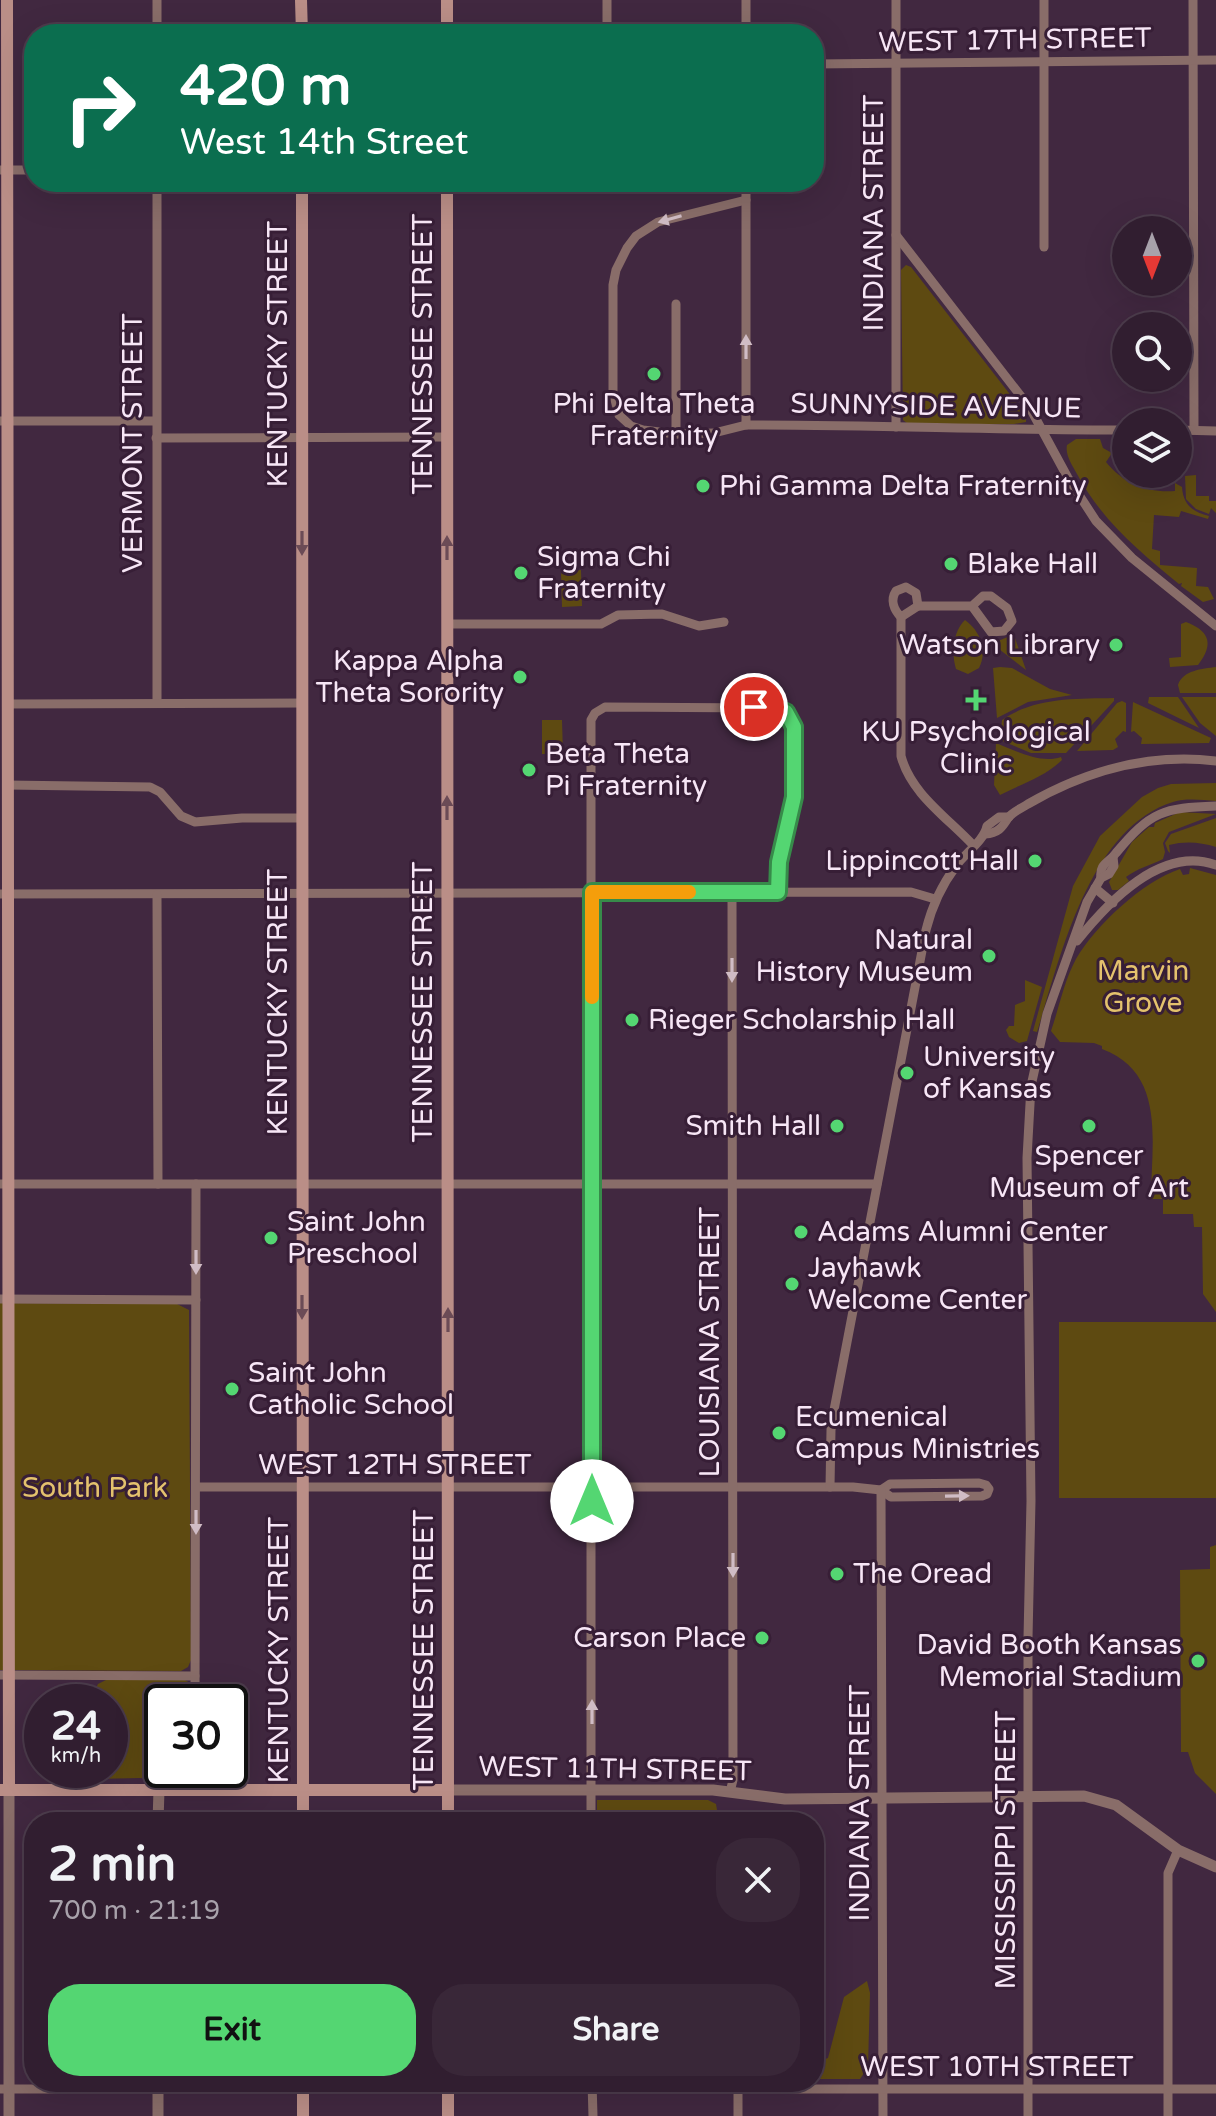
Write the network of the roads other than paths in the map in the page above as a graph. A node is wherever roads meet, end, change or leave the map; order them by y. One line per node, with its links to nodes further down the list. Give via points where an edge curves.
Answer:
1 (7, 0): 20 (main road)
2 (157, 0): 10 (street)
3 (301, 0): 11 (main road)
4 (447, 0): 12 (main road)
5 (607, 0): 13 (street)
6 (746, 0): 14 (street)
7 (896, 0): 18 (street, INDIANA STREET)
8 (1044, 0): 17 (street)
9 (1193, 0): 15 (street)
10 (157, 24)
11 (302, 24)
12 (447, 24)
13 (607, 24)
14 (746, 24)
15 (1193, 60): 16 (street, WEST 17TH STREET); 17 (street, WEST 17TH STREET); 35 (street)
16 (1216, 60)
17 (1044, 62): 18 (street, WEST 17TH STREET); 27 (street)
18 (896, 63): 19 (street, WEST 17TH STREET); 26 (street, INDIANA STREET)
19 (824, 64)
20 (4, 170): 29 (main road)
21 (157, 192): 30 (street, VERMONT STREET)
22 (302, 192): 38 (main road, KENTUCKY STREET)
23 (447, 192): 39 (main road, TENNESSEE STREET)
24 (746, 192): 25 (street)
25 (746, 200): 31 (street, one-way to 25); 37 (street, SUNNYSIDE AVENUE, one-way to 37, via 658,222 636,236 616,270 615,408 631,426)
26 (896, 235): 32 (street, INDIANA STREET); 33 (street)
27 (1044, 247)
28 (676, 304): 37 (street)
29 (4, 421): 30 (street); 49 (main road)
30 (156, 421): 40 (street, VERMONT STREET)
31 (746, 425): 32 (street, SUNNYSIDE AVENUE); 37 (street, SUNNYSIDE AVENUE)
32 (896, 427): 33 (street, SUNNYSIDE AVENUE)
33 (1044, 430): 34 (street, SUNNYSIDE AVENUE); 46 (street, via 1084,505 1110,537)
34 (1112, 430)
35 (1194, 430): 36 (street)
36 (1216, 431)
37 (676, 434)
38 (302, 437): 39 (street); 40 (street); 48 (main road, KENTUCKY STREET, one-way to 48)
39 (447, 437): 45 (main road, TENNESSEE STREET, one-way to 39)
40 (156, 438): 47 (street, VERMONT STREET)
41 (918, 606): 42 (street); 43 (street); 43 (street, via 913,590 899,589 892,599)
42 (972, 606): 42 (street, via 991,632 1004,631 1012,621 995,597 983,596)
43 (901, 617): 54 (street, via 904,768 927,800)
44 (724, 622): 45 (street, via 699,626 662,614 618,615 601,624)
45 (447, 624): 60 (main road, TENNESSEE STREET, one-way to 45)
46 (1216, 626)
47 (157, 703): 48 (street); 49 (street)
48 (302, 703): 53 (main road, KENTUCKY STREET)
49 (5, 709): 51 (main road)
50 (1216, 761): 54 (street, via 1161,759 1120,765 1058,788)
51 (7, 785): 53 (street, via 150,787 195,822); 61 (main road)
52 (1214, 807): 56 (street, MISSISSIPPI STREET, via 1181,807 1155,816 1105,861)
53 (302, 818): 63 (main road, KENTUCKY STREET)
54 (973, 845): 64 (street)
55 (1216, 865): 65 (street, via 1191,859 1170,862)
56 (1095, 888): 65 (street); 66 (street, MISSISSIPPI STREET)
57 (592, 892): 58 (street); 59 (street, via 591,720 605,707 780,709 789,716 794,727 794,797); 60 (street); 68 (street)
58 (732, 892): 59 (street); 73 (street, LOUISIANA STREET, one-way to 73)
59 (778, 892): 64 (street, via 911,892)
60 (447, 893): 63 (street); 67 (main road, TENNESSEE STREET)
61 (3, 894): 62 (street); 69 (main road)
62 (157, 895): 63 (street); 70 (street)
63 (303, 895): 72 (main road, KENTUCKY STREET)
64 (935, 899): 74 (street)
65 (1113, 903): 66 (street)
66 (1072, 947): 94 (street, MISSISSIPPI STREET, via 1034,1063 1027,1128)
67 (448, 1183): 68 (street); 72 (street); 80 (main road, TENNESSEE STREET, one-way to 67)
68 (592, 1183): 73 (street); 77 (street)
69 (4, 1184): 70 (street); 75 (main road)
70 (158, 1184): 71 (street)
71 (196, 1184): 72 (street); 76 (street, one-way to 76)
72 (302, 1184): 79 (main road, KENTUCKY STREET, one-way to 79)
73 (732, 1184): 74 (street); 81 (street, LOUISIANA STREET)
74 (877, 1184): 82 (street, via 834,1410)
75 (4, 1299): 76 (street); 84 (main road)
76 (196, 1300): 78 (street)
77 (592, 1486): 80 (street, WEST 12TH STREET); 81 (street, WEST 12TH STREET); 92 (street, one-way to 77)
78 (196, 1487): 79 (street, WEST 12TH STREET); 85 (street, one-way to 85)
79 (303, 1487): 80 (street, WEST 12TH STREET); 90 (main road, KENTUCKY STREET)
80 (448, 1487): 91 (main road, TENNESSEE STREET)
81 (733, 1487): 82 (street, WEST 12TH STREET); 93 (street, LOUISIANA STREET, one-way to 93)
82 (830, 1487): 83 (street, WEST 12TH STREET)
83 (881, 1490): 83 (street, WEST 12TH STREET, one-way to 83, via 891,1497 936,1497 982,1496 989,1489 979,1483 890,1484); 95 (street, INDIANA STREET)
84 (4, 1676): 85 (street); 87 (main road)
85 (195, 1676): 86 (street)
86 (195, 1684)
87 (4, 1790): 88 (main road, WEST 11TH STREET); 107 (street)
88 (159, 1790): 89 (main road, WEST 11TH STREET); 96 (street)
89 (195, 1790): 90 (main road, WEST 11TH STREET)
90 (303, 1790): 91 (main road, WEST 11TH STREET); 97 (main road, KENTUCKY STREET)
91 (448, 1790): 92 (street, WEST 11TH STREET); 98 (main road, TENNESSEE STREET)
92 (592, 1790): 93 (street, WEST 11TH STREET); 99 (street)
93 (730, 1792): 95 (street, WEST 11TH STREET, via 785,1799)
94 (1028, 1797): 95 (street, WEST 11TH STREET); 100 (street, WEST 11TH STREET, via 1105,1800); 104 (street, MISSISSIPPI STREET)
95 (882, 1798): 103 (street, INDIANA STREET)
96 (158, 1812)
97 (303, 1812)
98 (448, 1812)
99 (591, 1812)
100 (1178, 1850): 101 (street, WEST 11TH STREET); 105 (street, via 1168,1873)
101 (1216, 1867)
102 (824, 2089): 103 (street, WEST 10TH STREET)
103 (883, 2089): 104 (street, WEST 10TH STREET); 119 (street, INDIANA STREET)
104 (1028, 2089): 105 (street, WEST 10TH STREET); 120 (street, MISSISSIPPI STREET)
105 (1168, 2089): 106 (street, WEST 10TH STREET); 121 (street)
106 (1216, 2089)
107 (5, 2090): 113 (street)
108 (158, 2092): 114 (street)
109 (303, 2092): 115 (main road)
110 (448, 2092): 116 (main road)
111 (592, 2092): 117 (street)
112 (738, 2092): 118 (street)
113 (9, 2116)
114 (158, 2116)
115 (303, 2116)
116 (448, 2116)
117 (593, 2116)
118 (738, 2116)
119 (883, 2116)
120 (1028, 2116)
121 (1168, 2116)

